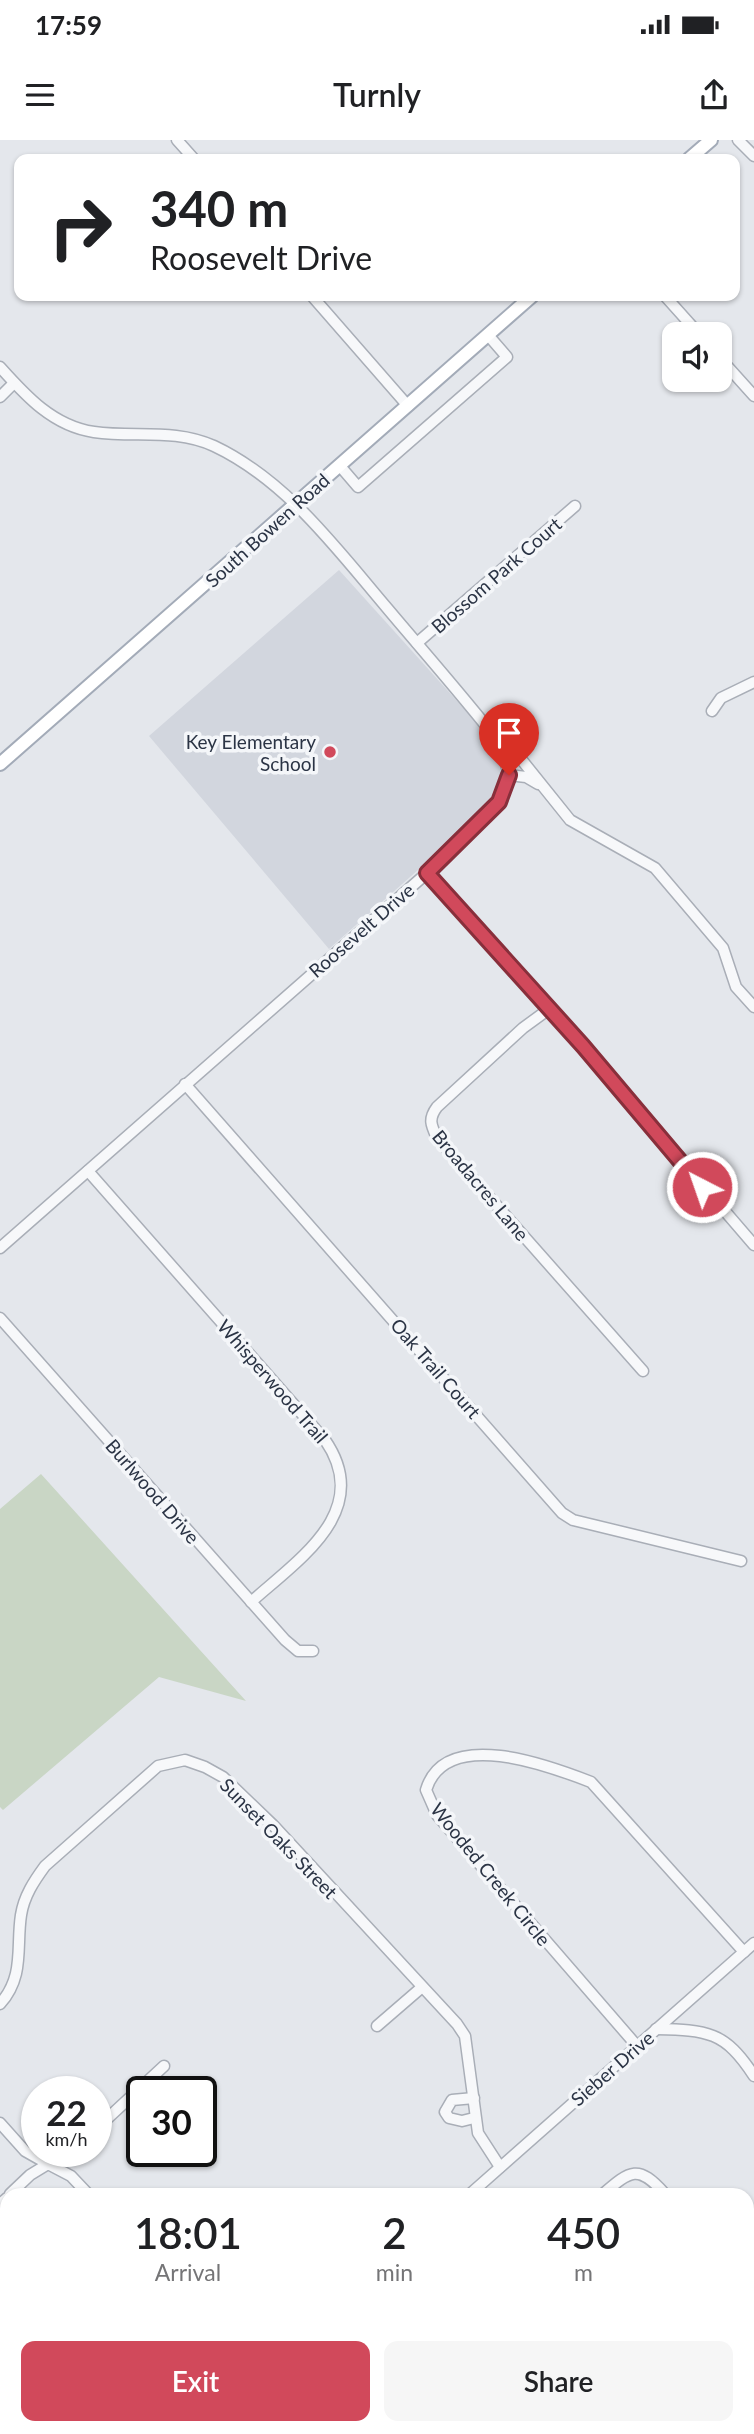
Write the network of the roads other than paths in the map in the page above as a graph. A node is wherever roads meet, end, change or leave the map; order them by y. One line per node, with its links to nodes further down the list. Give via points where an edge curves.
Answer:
1 (177, 140): 4 (street)
2 (711, 140): 5 (main road)
3 (738, 140): 6 (street)
4 (190, 154)
5 (695, 154)
6 (754, 156)
7 (316, 301): 17 (street)
8 (527, 301): 11 (main road, South Bowen Road)
9 (669, 301): 10 (street)
10 (688, 322)
11 (488, 335): 17 (main road, South Bowen Road); 18 (street, via 507,356 358,487)
12 (0, 367): 14 (street)
13 (732, 371): 15 (street)
14 (14, 383): 16 (street); 19 (street, via 42,409 76,428 175,434 214,446)
15 (754, 396)
16 (0, 397)
17 (408, 406): 18 (main road, South Bowen Road)
18 (340, 466): 19 (main road, South Bowen Road)
19 (296, 504): 21 (street); 25 (main road, South Bowen Road)
20 (575, 506): 21 (street, Blossom Park Court)
21 (417, 643): 24 (street)
22 (754, 682): 23 (street, via 721,698)
23 (712, 711)
24 (499, 742): 26 (street); 27 (street, via 518,756)
25 (0, 764)
26 (509, 775): 27 (street, via 526,777); 28 (street, Roosevelt Drive, via 499,802)
27 (541, 786): 29 (street, via 570,820 655,868 723,948 736,986)
28 (427, 873): 30 (street); 31 (street, Roosevelt Drive)
29 (753, 1003)
30 (549, 1009): 33 (street); 36 (street, Broadacres Lane, via 437,1107 431,1115 432,1127)
31 (185, 1084): 32 (street, Roosevelt Drive); 37 (street, Oak Trail Court, via 562,1514)
32 (88, 1171): 34 (street, Roosevelt Drive); 38 (street, Whisperwood Trail, via 325,1440 340,1467 339,1502 327,1530)
33 (754, 1245)
34 (0, 1248)
35 (0, 1318): 38 (street, Burlwood Drive)
36 (643, 1371)
37 (741, 1561)
38 (251, 1602): 39 (street, Burlwood Drive, via 298,1651)
39 (313, 1651)
40 (754, 1943): 41 (street, Sieber Drive)
41 (744, 1952): 45 (street, Sieber Drive); 46 (street, Wooded Creek Circle, via 591,1782 503,1755 457,1758 431,1775 426,1790 437,1815)
42 (421, 1988): 43 (street, Sunset Oaks Street, via 273,1825 223,1777 195,1762 174,1760 158,1766 92,1822 33,1882 21,1916 19,1968); 44 (street); 49 (street, Sunset Oaks Street, via 465,2036)
43 (0, 2004)
44 (377, 2026)
45 (656, 2029): 46 (street, Sieber Drive); 48 (street, via 714,2034 726,2041)
46 (637, 2046): 56 (street, Sieber Drive)
47 (164, 2066): 50 (street)
48 (754, 2076)
49 (474, 2098): 51 (street, Sunset Oaks Street); 51 (street, via 452,2100 445,2112 449,2118 463,2121)
50 (112, 2114)
51 (474, 2118): 56 (street, Sunset Oaks Street, via 480,2140)
52 (0, 2123): 53 (street)
53 (21, 2147)
54 (43, 2167): 57 (street)
55 (54, 2167): 58 (street)
56 (500, 2167): 59 (street, Sieber Drive)
57 (17, 2188)
58 (82, 2188)
59 (477, 2188)
60 (610, 2188): 61 (street, via 624,2176 640,2172)
61 (660, 2188)

